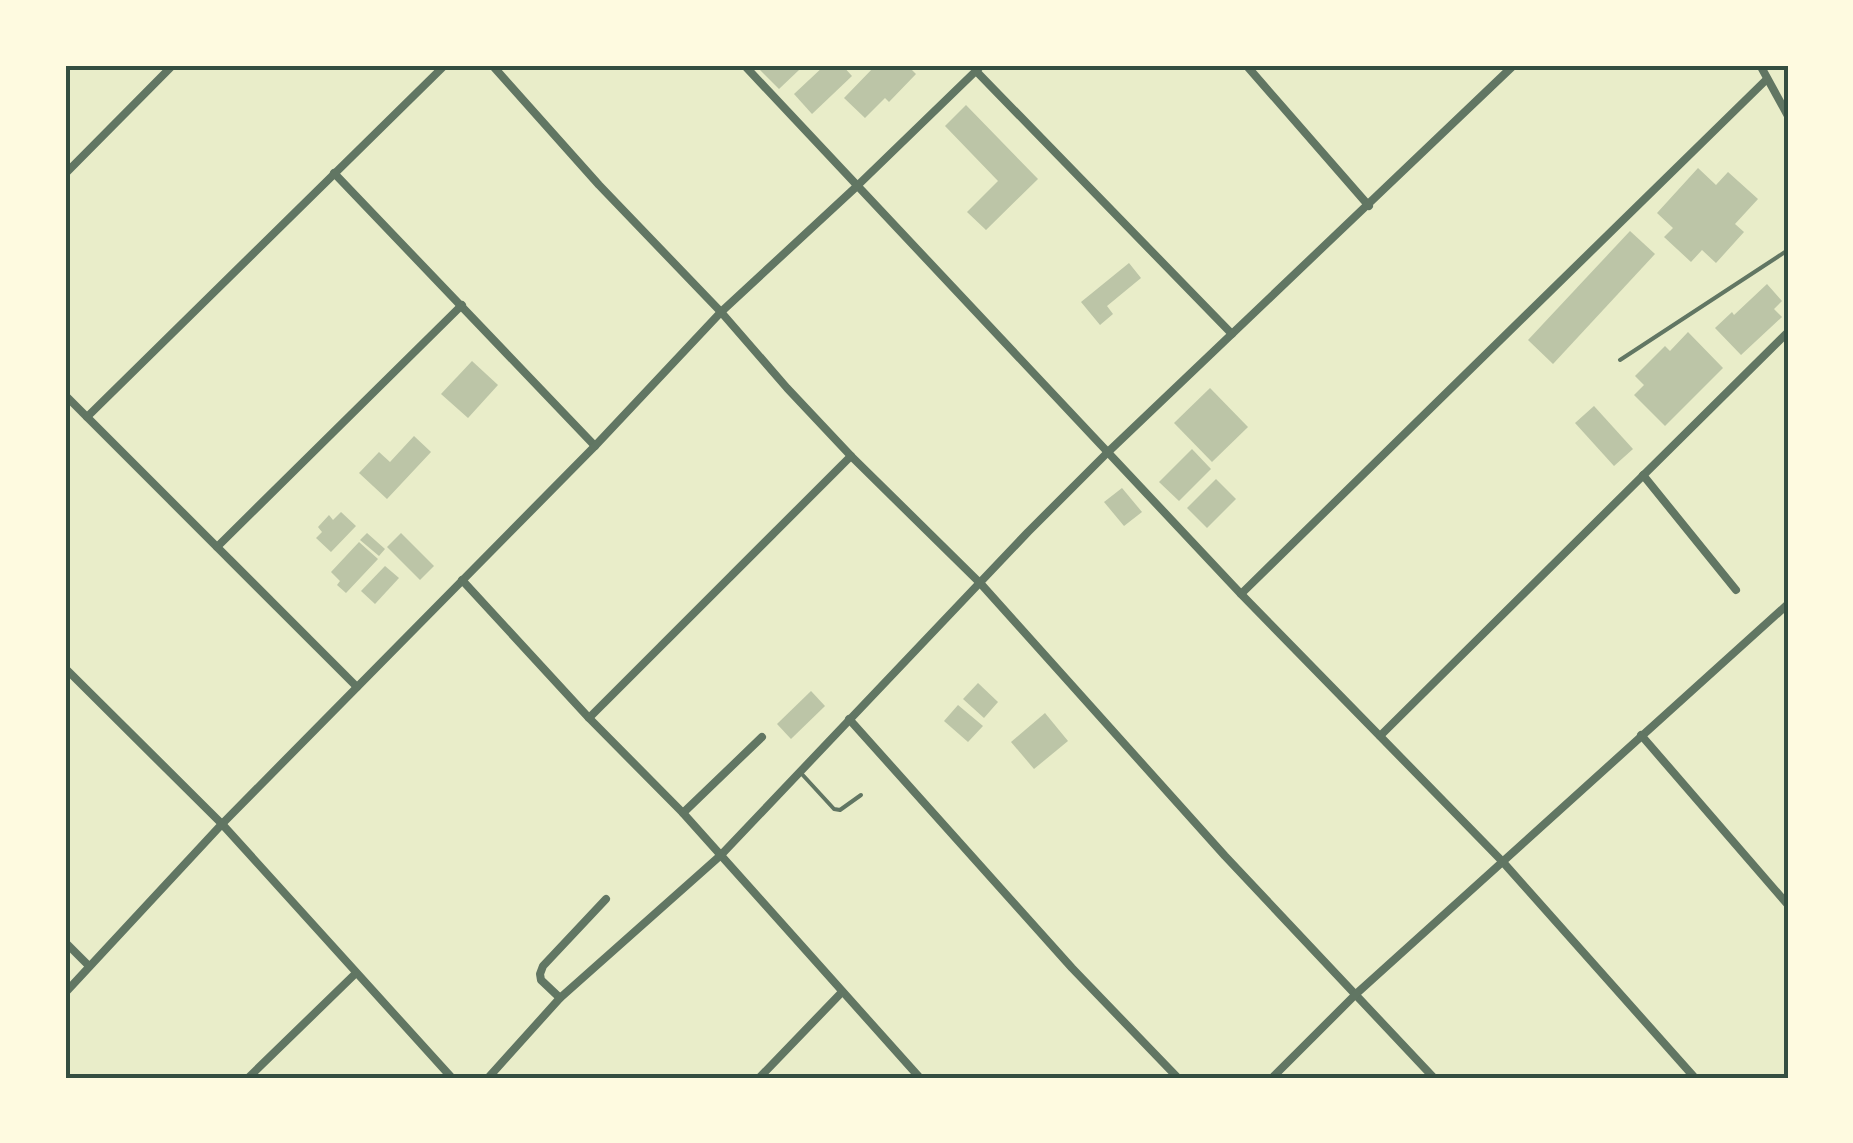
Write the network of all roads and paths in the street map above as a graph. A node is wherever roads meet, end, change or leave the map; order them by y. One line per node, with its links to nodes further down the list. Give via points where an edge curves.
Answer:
1 (173, 65): 11 (street)
2 (445, 65): 12 (street)
3 (492, 65): 17 (street)
4 (744, 65): 13 (street)
5 (1246, 65): 14 (street)
6 (1514, 65): 14 (street)
7 (1760, 65): 9 (street)
8 (979, 68): 13 (street); 19 (street)
9 (1768, 79): 10 (street); 31 (street)
10 (1788, 116)
11 (65, 174)
12 (334, 174): 16 (street); 22 (street)
13 (856, 187): 17 (street); 24 (street)
14 (1369, 206): 19 (street)
15 (1788, 250): 20 (lane)
16 (462, 305): 23 (street); 27 (street)
17 (721, 312): 23 (street); 25 (street)
18 (1788, 332): 26 (street)
19 (1232, 334): 24 (street)
20 (1620, 360)
21 (65, 395): 22 (street)
22 (86, 417): 27 (street)
23 (596, 446): 28 (street)
24 (1108, 453): 29 (street); 31 (street)
25 (851, 456): 29 (street); 35 (street)
26 (1642, 476): 30 (street); 38 (street)
27 (218, 547): 34 (street)
28 (462, 580): 34 (street); 35 (street)
29 (981, 584): 36 (street); 53 (street)
30 (1736, 590)
31 (1241, 594): 38 (street)
32 (1786, 610): 37 (street)
33 (65, 668): 43 (street)
34 (357, 687): 43 (street)
35 (589, 718): 42 (street)
36 (850, 719): 40 (street); 60 (street)
37 (1641, 735): 45 (street); 47 (street)
38 (1380, 736): 45 (street)
39 (762, 737): 42 (street)
40 (800, 772): 41 (lane, via 834,809); 44 (street)
41 (861, 795)
42 (683, 813): 44 (street)
43 (222, 824): 49 (street); 50 (street)
44 (721, 856): 51 (street); 54 (street)
45 (1502, 861): 53 (street); 63 (street)
46 (606, 899): 54 (street, via 540,974)
47 (1788, 904)
48 (65, 942): 49 (street)
49 (88, 966): 52 (street)
50 (356, 974): 55 (street); 56 (street)
51 (842, 992): 58 (street); 59 (street)
52 (65, 993)
53 (1356, 994): 61 (street); 62 (street)
54 (560, 998): 57 (street)
55 (248, 1078)
56 (452, 1078)
57 (488, 1078)
58 (759, 1078)
59 (920, 1078)
60 (1178, 1078)
61 (1272, 1078)
62 (1434, 1078)
63 (1695, 1078)

